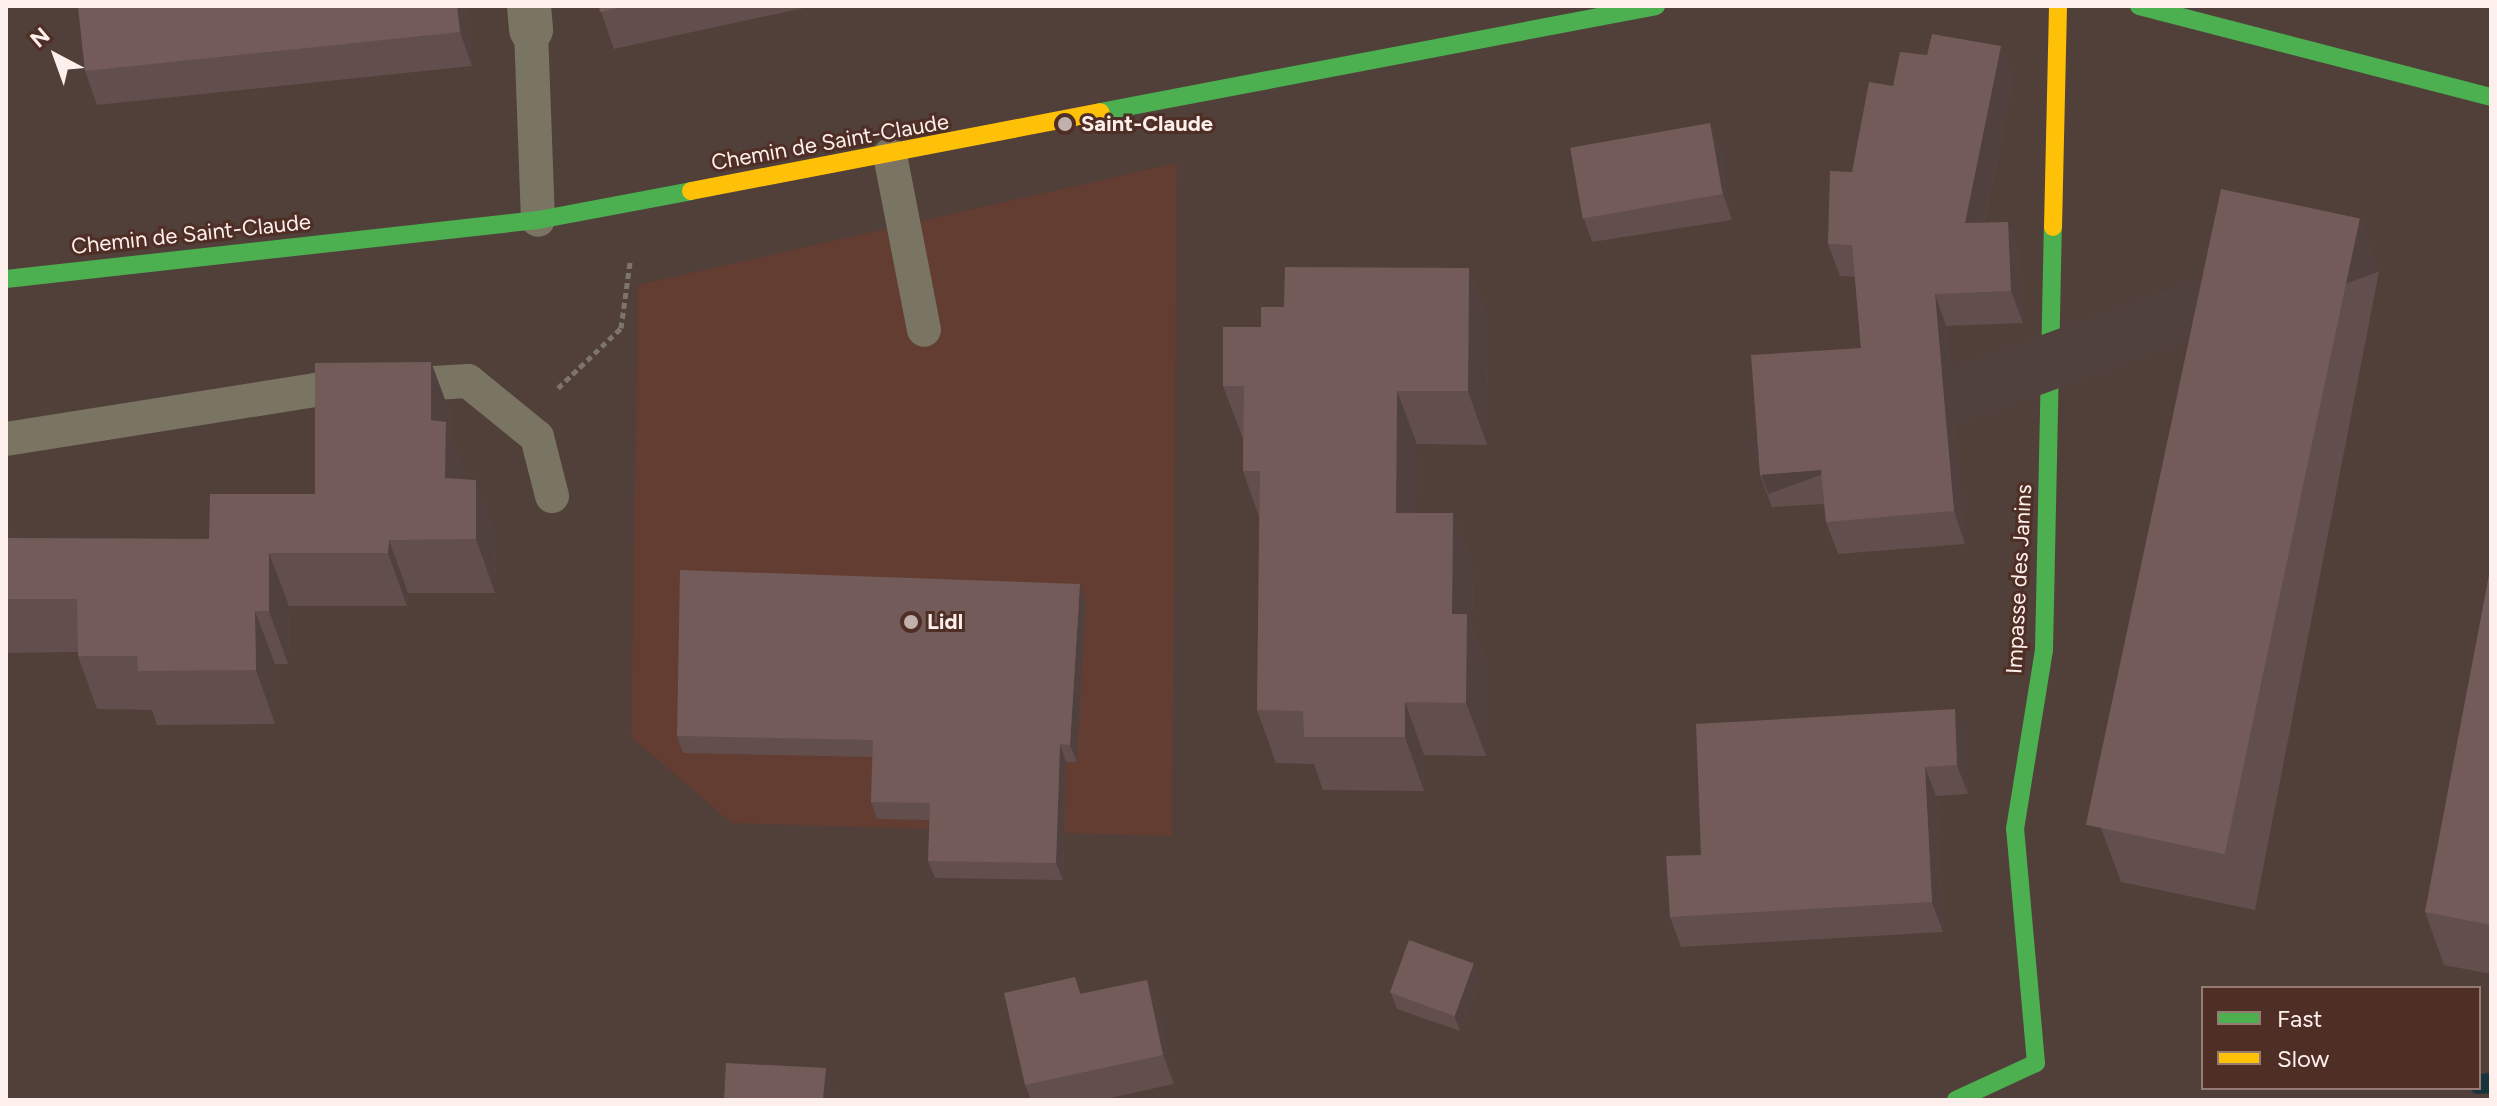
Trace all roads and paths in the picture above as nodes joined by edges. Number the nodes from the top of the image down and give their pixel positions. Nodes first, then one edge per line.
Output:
1 (1656, 6) edge
2 (2058, 6) edge
3 (2139, 6) edge
4 (2208, 15) edge
5 (530, 18) edge
6 (2491, 97) edge
7 (890, 155) junction
8 (623, 204) junction
9 (538, 220) junction
10 (6, 279) edge
11 (924, 330) dead end
12 (518, 422) junction
13 (6, 439) edge
14 (552, 496) dead end
15 (1956, 1100) edge

1 - 7 street, Chemin de Saint-Claude
2 - 15 street, Impasse des Janins
3 - 4 street
4 - 6 street
5 - 9 lane
7 - 8 street, Chemin de Saint-Claude
7 - 11 lane
8 - 9 street, Chemin de Saint-Claude
8 - 12 path
9 - 10 street, Chemin de Saint-Claude
12 - 13 lane
12 - 14 lane

